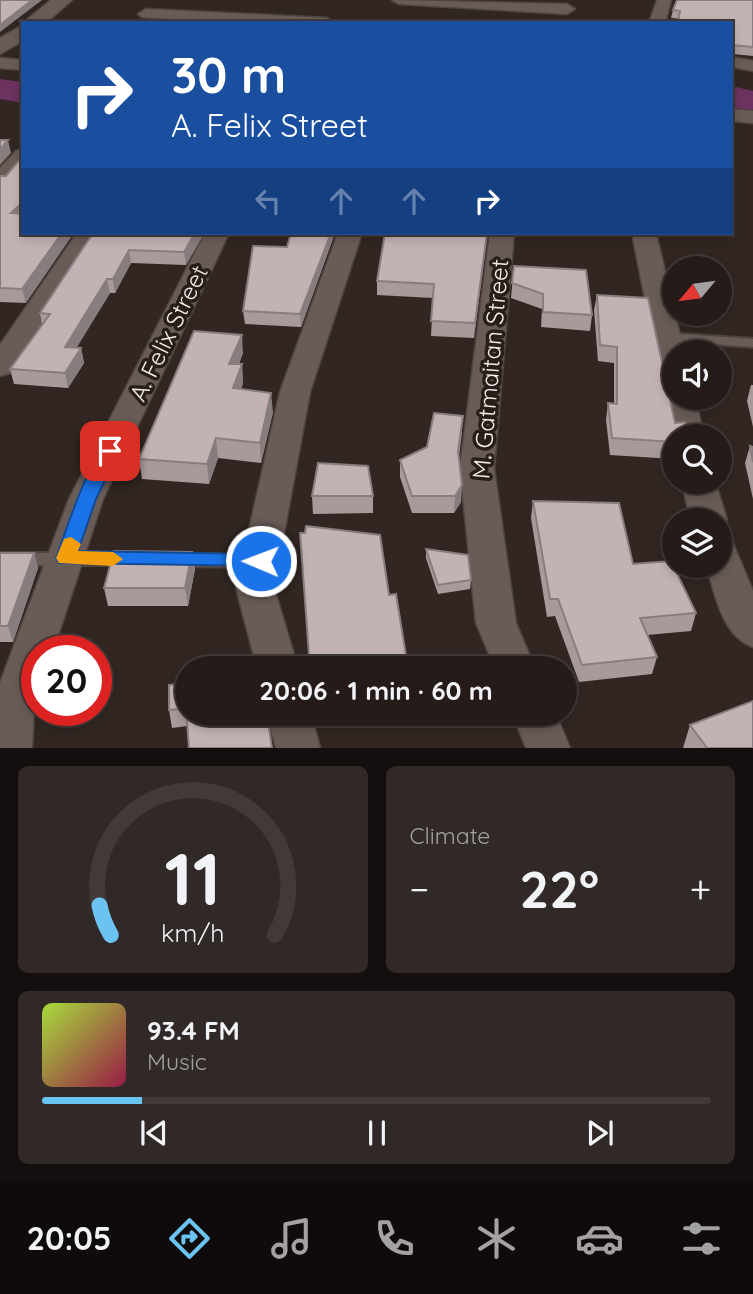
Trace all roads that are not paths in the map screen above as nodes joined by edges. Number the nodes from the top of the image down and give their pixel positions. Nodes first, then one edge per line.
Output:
1 (63, 0) edge
2 (159, 0) edge
3 (399, 0) edge
4 (663, 0) edge
5 (565, 11) edge
6 (141, 18) edge
7 (36, 21) edge
8 (253, 21) edge
9 (658, 21) edge
10 (21, 32) edge
11 (0, 48) edge
12 (733, 62) edge
13 (0, 63) edge
14 (21, 65) edge
15 (753, 65) edge
16 (733, 114) edge
17 (753, 117) edge
18 (0, 146) edge
19 (21, 146) edge
20 (21, 157) edge
21 (0, 181) edge
22 (88, 235) edge
23 (216, 235) edge
24 (349, 235) edge
25 (502, 235) edge
26 (644, 235) edge
27 (667, 337) junction
28 (668, 340) edge
29 (753, 343) edge
30 (0, 367) edge
31 (66, 558) junction
32 (0, 559) edge
33 (261, 561) junction
34 (729, 578) edge
35 (753, 631) edge
36 (274, 656) edge
37 (510, 656) edge
38 (293, 726) edge
39 (539, 726) edge
40 (10, 748) edge
41 (299, 748) edge
42 (548, 748) edge

1 - 7 street
2 - 6 street
3 - 5 street
4 - 9 street
6 - 8 street
10 - 11 street
12 - 15 street
13 - 14 street
16 - 17 street
18 - 19 street
20 - 21 street
22 - 30 street
23 - 31 street, A. Felix Street
24 - 33 street
25 - 37 street, M. Gatmaitan Street
26 - 27 street
27 - 28 street
27 - 29 lane
31 - 32 lane
31 - 33 lane
31 - 40 street, A. Felix Street
33 - 36 street
34 - 35 street
38 - 41 street
39 - 42 street

